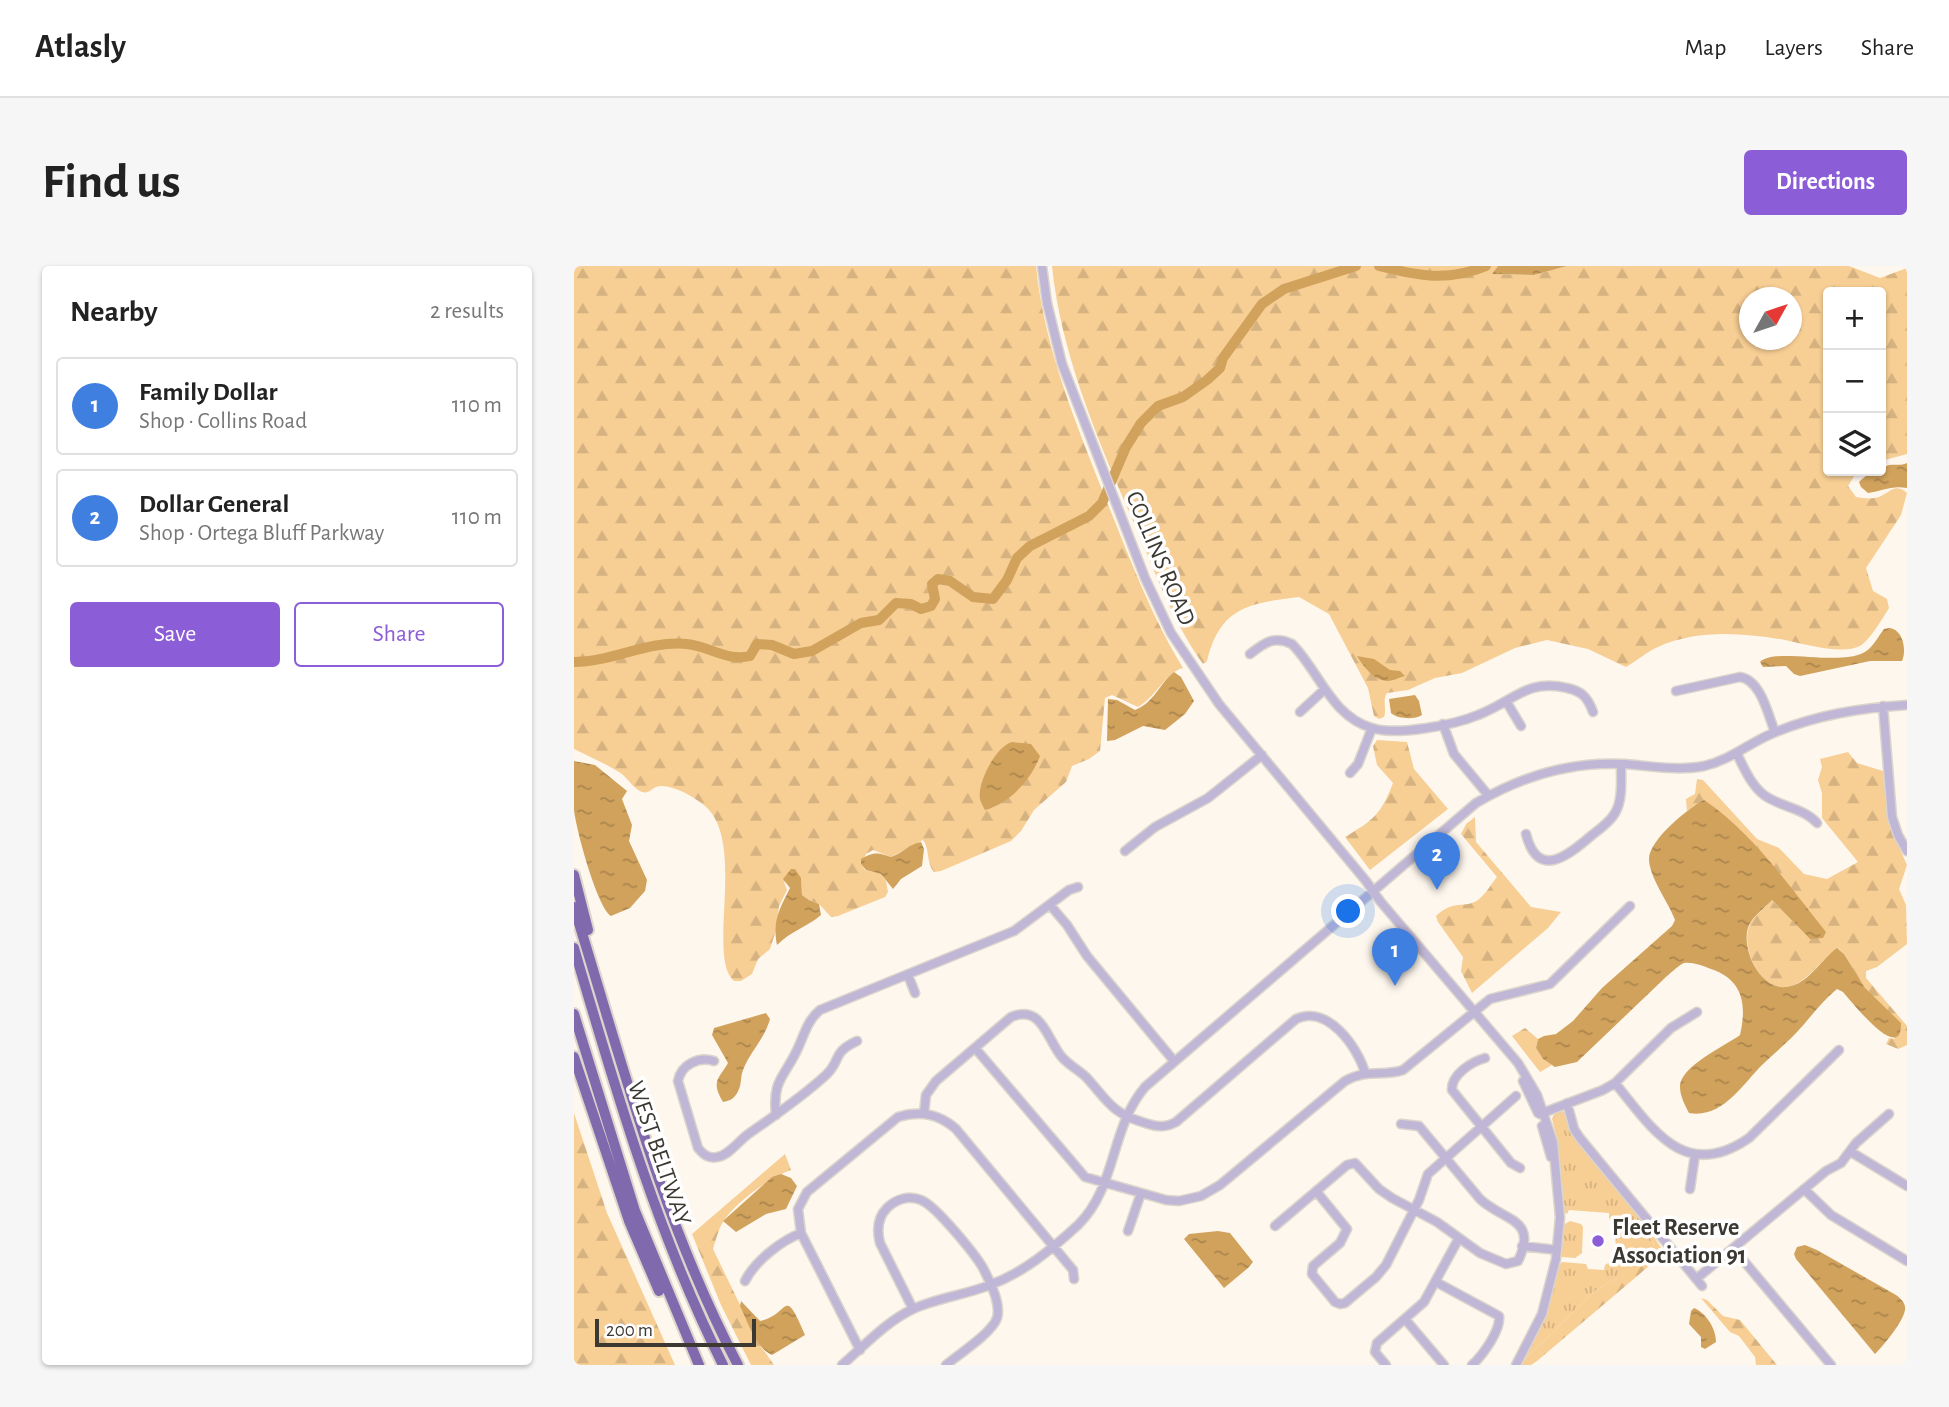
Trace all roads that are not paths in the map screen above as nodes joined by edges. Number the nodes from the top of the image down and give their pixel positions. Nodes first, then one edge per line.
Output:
1 (1042, 266) edge
2 (1250, 654) dead end
3 (1325, 689) junction
4 (1676, 691) dead end
5 (1506, 701) junction
6 (1907, 705) edge
7 (1883, 706) junction
8 (1300, 712) dead end
9 (1593, 712) dead end
10 (1443, 724) junction
11 (1521, 726) dead end
12 (1372, 728) junction
13 (1776, 732) junction
14 (1737, 754) junction
15 (1262, 755) junction
16 (1622, 764) junction
17 (1350, 773) dead end
18 (1489, 795) junction
19 (1817, 823) dead end
20 (1526, 834) dead end
21 (1125, 851) dead end
22 (1907, 851) edge
23 (574, 875) edge
24 (1078, 887) dead end
25 (1374, 890) junction
26 (1050, 905) junction
27 (1630, 906) dead end
28 (574, 907) edge
29 (574, 948) edge
30 (908, 975) junction
31 (915, 993) dead end
32 (1472, 1009) junction
33 (1697, 1012) dead end
34 (574, 1014) edge
35 (609, 1018) junction
36 (858, 1041) dead end
37 (975, 1048) junction
38 (1839, 1050) dead end
39 (574, 1057) edge
40 (1485, 1058) dead end
41 (714, 1061) dead end
42 (1174, 1061) junction
43 (1365, 1073) junction
44 (1615, 1083) junction
45 (1516, 1096) dead end
46 (1567, 1104) junction
47 (924, 1113) junction
48 (1541, 1114) junction
49 (1889, 1114) dead end
50 (776, 1115) junction
51 (1125, 1117) junction
52 (1401, 1124) dead end
53 (1481, 1127) junction
54 (1851, 1152) junction
55 (1695, 1155) junction
56 (1446, 1158) junction
57 (1520, 1168) dead end
58 (1105, 1184) junction
59 (1907, 1186) edge
60 (1690, 1189) dead end
61 (1804, 1189) junction
62 (1316, 1191) junction
63 (1141, 1193) junction
64 (1414, 1209) junction
65 (1275, 1226) dead end
66 (1128, 1231) dead end
67 (801, 1233) junction
68 (1460, 1238) junction
69 (1522, 1245) junction
70 (1053, 1246) junction
71 (1733, 1248) junction
72 (1557, 1250) junction
73 (1907, 1261) edge
74 (1074, 1279) dead end
75 (746, 1281) dead end
76 (1436, 1282) junction
77 (990, 1285) junction
78 (913, 1309) junction
79 (1405, 1320) junction
80 (860, 1350) junction
81 (692, 1352) junction
82 (699, 1365) edge
83 (723, 1365) edge
84 (738, 1365) edge
85 (842, 1365) edge
86 (946, 1365) edge
87 (1386, 1365) edge
88 (1444, 1365) edge
89 (1472, 1365) edge
90 (1516, 1365) edge
91 (1831, 1365) edge

1 - 15 street, COLLINS ROAD
2 - 3 street
3 - 8 street
3 - 12 street
4 - 13 street
5 - 9 street
5 - 10 street
5 - 11 street
6 - 7 street
7 - 13 street
7 - 22 street
10 - 12 street
10 - 18 street
12 - 17 street
13 - 14 street
14 - 16 street
14 - 19 street
15 - 21 street
15 - 25 street, COLLINS ROAD
16 - 18 street
16 - 20 street
18 - 25 street
23 - 35 highway
24 - 26 street
25 - 32 street, COLLINS ROAD
25 - 42 street
26 - 30 street
26 - 42 street
27 - 32 street
28 - 35 highway
29 - 83 highway, WEST BELTWAY
30 - 31 street
30 - 50 street
32 - 43 street
32 - 48 street, COLLINS ROAD
33 - 44 street
34 - 81 highway, WEST BELTWAY
35 - 84 highway
36 - 50 street
37 - 47 street
37 - 51 street
37 - 58 street
38 - 55 street
39 - 81 highway
40 - 53 street
41 - 50 street
42 - 51 street
43 - 51 street
43 - 63 street
44 - 46 street
44 - 55 street
45 - 53 street
46 - 48 street
46 - 71 street
47 - 67 street
47 - 70 street
48 - 72 street, COLLINS ROAD
49 - 54 street
51 - 58 street
52 - 56 street
53 - 56 street
53 - 57 street
54 - 59 street
54 - 61 street
55 - 60 street
56 - 64 street
56 - 69 street
58 - 63 street
58 - 70 street
61 - 71 street
61 - 73 street
62 - 64 street
62 - 64 street
62 - 65 street
63 - 66 street
64 - 68 street
67 - 75 street
67 - 80 street
68 - 69 street
68 - 76 street
69 - 72 street
70 - 74 street
70 - 77 street
71 - 91 street
72 - 90 street, COLLINS ROAD
76 - 79 street
76 - 89 street
77 - 78 street
77 - 78 street
77 - 86 street
78 - 80 street
79 - 87 street
79 - 88 street
80 - 85 street
81 - 82 highway, WEST BELTWAY

